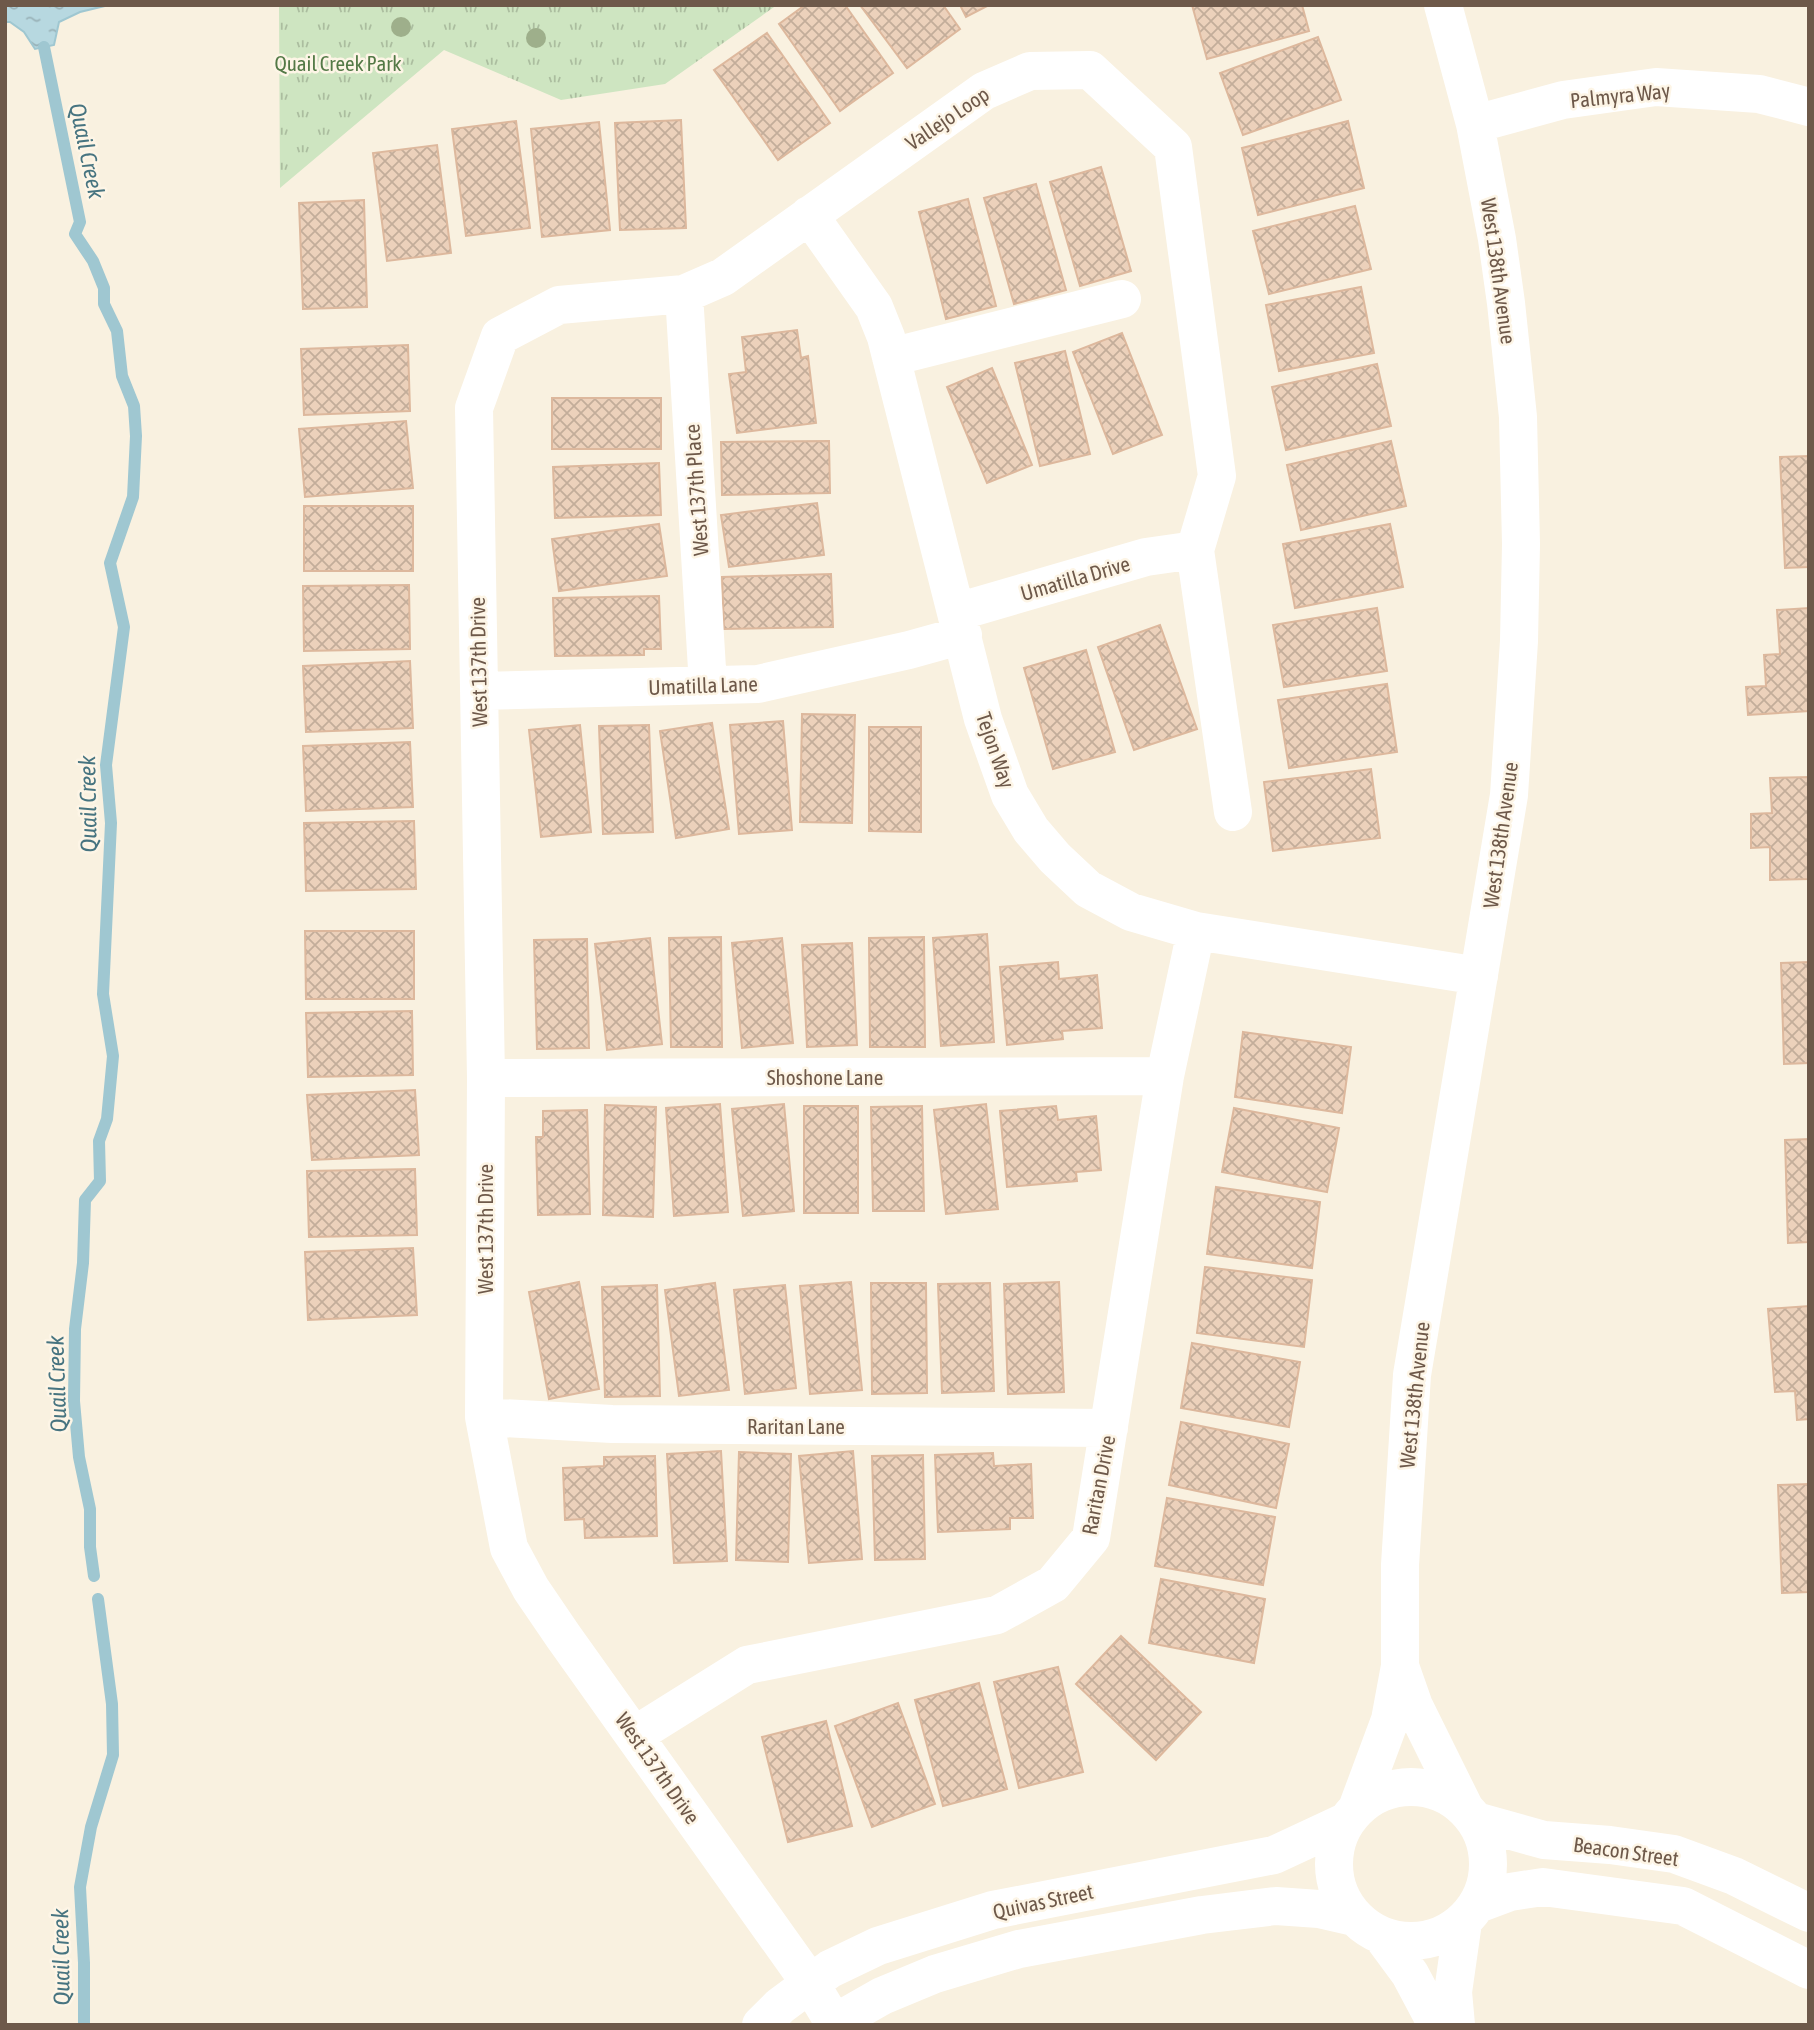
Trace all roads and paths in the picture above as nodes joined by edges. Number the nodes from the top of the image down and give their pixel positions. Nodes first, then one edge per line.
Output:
1 (1443, 5) edge
2 (1809, 107) edge
3 (1475, 124) junction
4 (810, 215) junction
5 (684, 294) junction
6 (1122, 299) dead end
7 (500, 336) joint
8 (891, 357) junction
9 (1195, 550) junction
10 (960, 624) junction
11 (708, 685) junction
12 (479, 691) junction
13 (1233, 812) dead end
14 (1196, 931) junction
15 (1479, 976) junction
16 (1165, 1076) junction
17 (486, 1078) junction
18 (484, 1417) junction
19 (1109, 1428) junction
20 (1400, 1666) junction
21 (635, 1735) junction
22 (1352, 1814) junction
23 (1470, 1814) junction
24 (1471, 1913) junction
25 (1809, 1913) edge
26 (1368, 1927) junction
27 (1809, 1970) edge
28 (810, 1983) junction
29 (832, 2024) edge
30 (761, 2025) edge
31 (1437, 2025) edge
32 (1456, 2025) edge

1 - 3 street, West 138th Avenue
2 - 3 street, Palmyra Way
3 - 15 street, West 138th Avenue
4 - 5 street, Vallejo Loop
4 - 8 street, Tejon Way
4 - 9 street, Vallejo Loop
5 - 7 street, Vallejo Loop
5 - 11 street, West 137th Place
6 - 8 street
7 - 12 street, West 137th Drive
8 - 10 street, Tejon Way
9 - 10 street, Umatilla Drive
9 - 13 street
10 - 11 street, Umatilla Lane
10 - 14 street, Tejon Way
11 - 12 street, Umatilla Lane
12 - 17 street, West 137th Drive
14 - 15 street, Tejon Way
14 - 16 street, Raritan Drive
15 - 20 street, West 138th Avenue
16 - 17 street, Shoshone Lane
16 - 19 street, Raritan Drive
17 - 18 street, West 137th Drive
18 - 19 street, Raritan Lane
18 - 21 street, West 137th Drive
19 - 21 street, Raritan Drive
20 - 22 street, West 138th Avenue
20 - 23 street, West 138th Avenue
21 - 28 street, West 137th Drive
22 - 23 street
22 - 26 street
22 - 28 street, Quivas Street
23 - 24 street
23 - 25 street, Beacon Street
24 - 26 street
24 - 27 street
24 - 32 street
26 - 29 street, Quivas Street
26 - 31 street
28 - 29 street, West 137th Drive
28 - 30 street, Quivas Street

